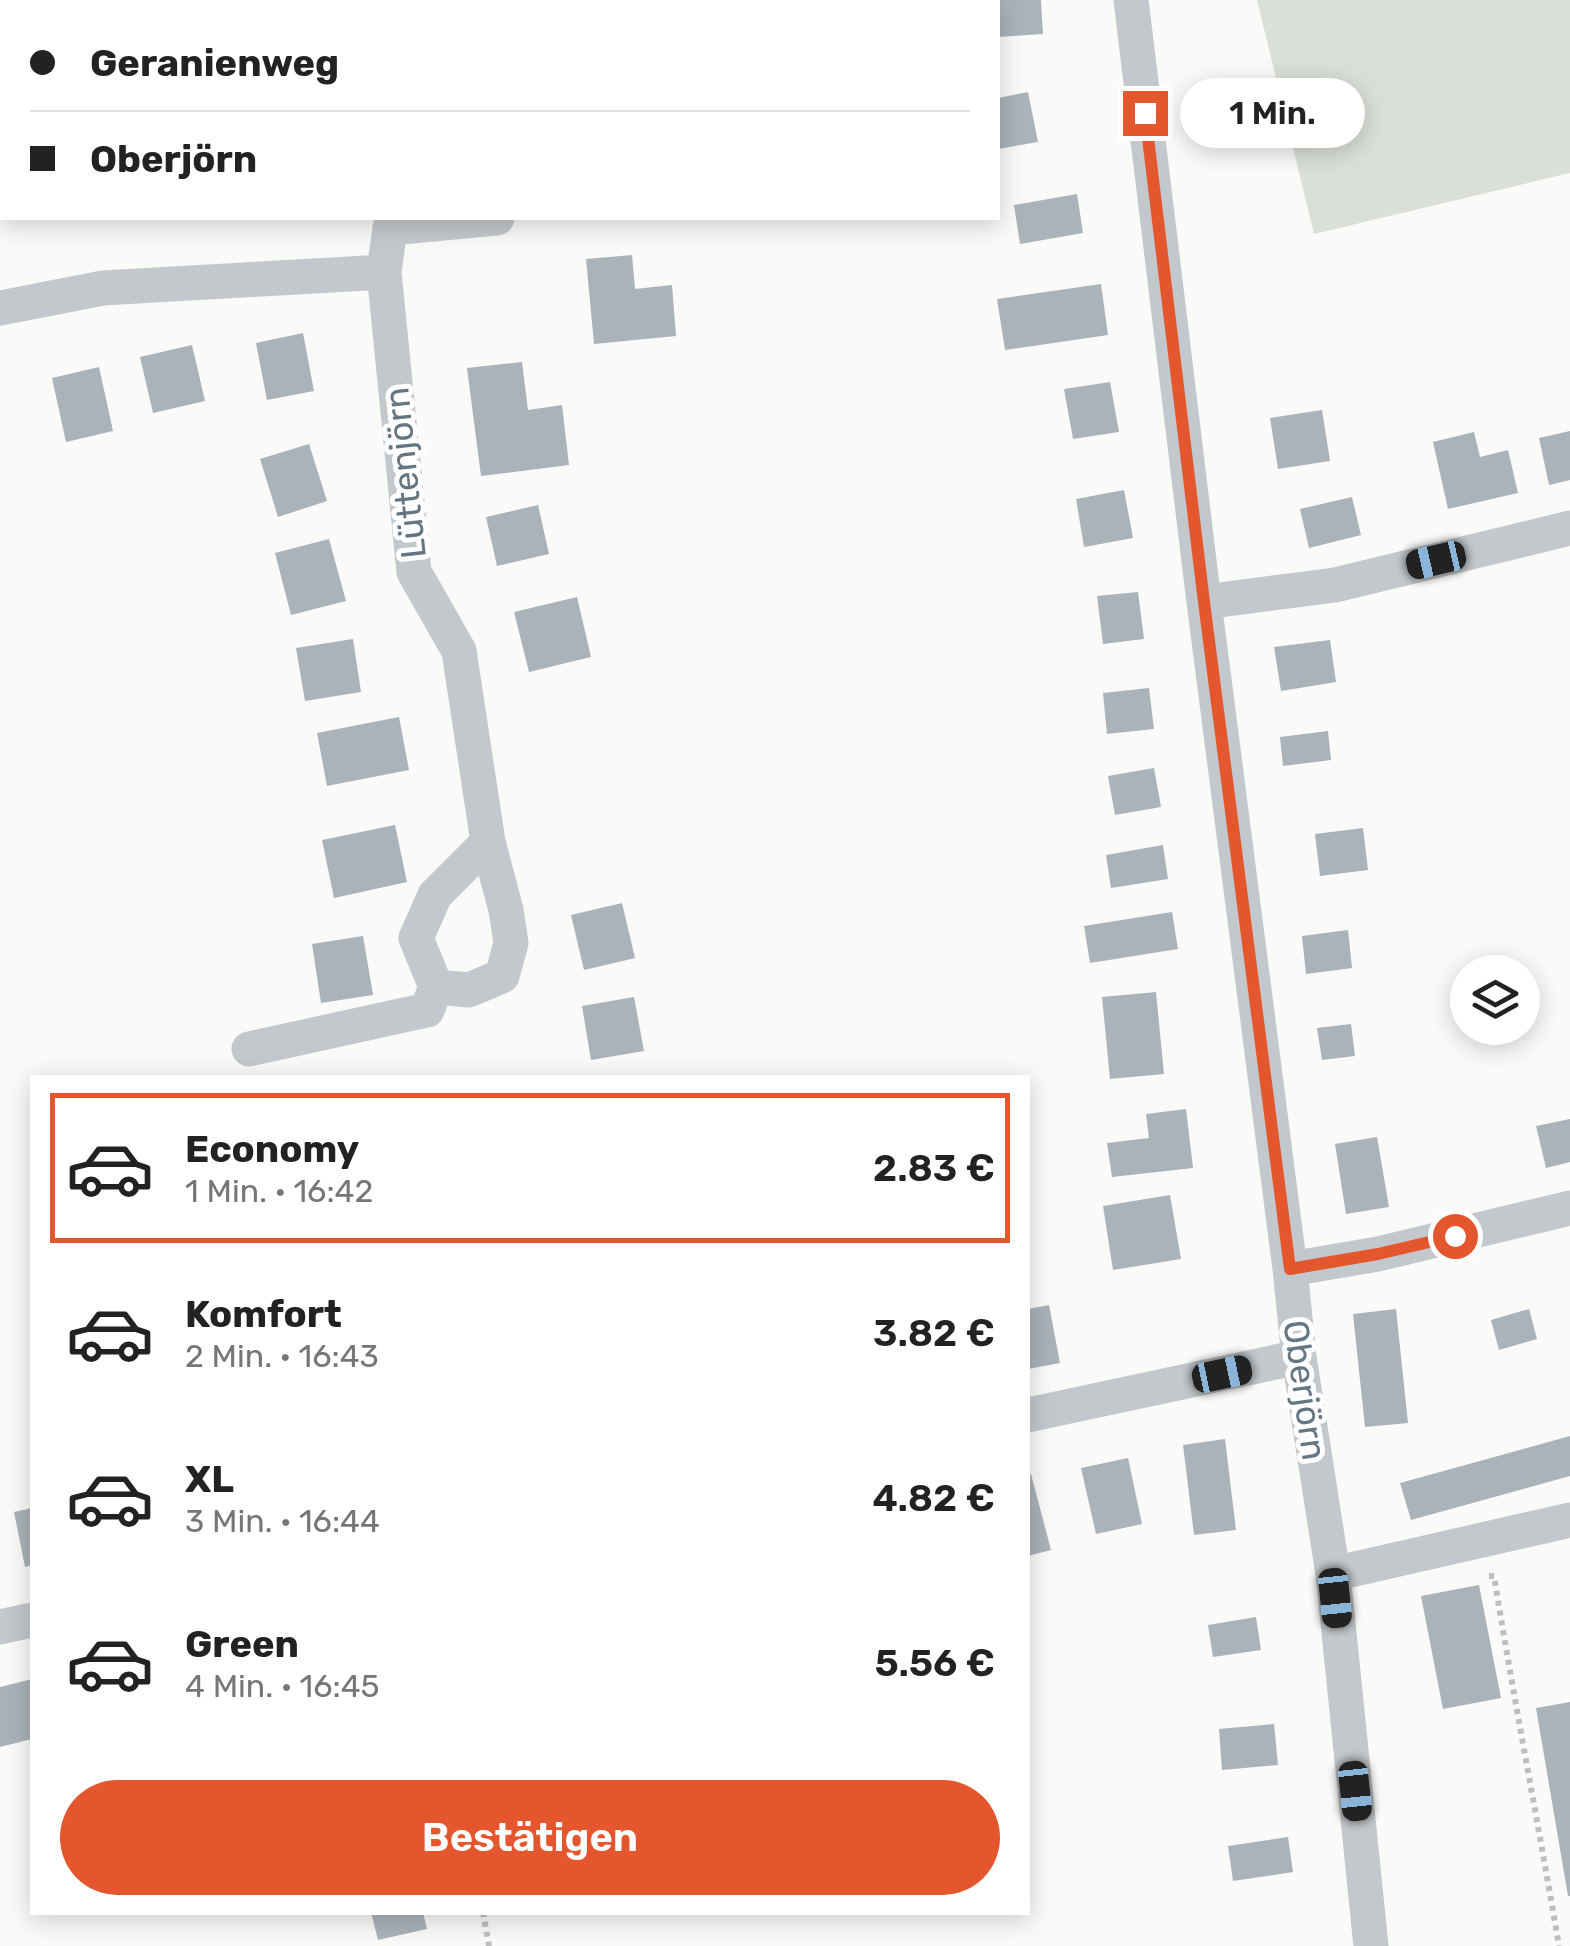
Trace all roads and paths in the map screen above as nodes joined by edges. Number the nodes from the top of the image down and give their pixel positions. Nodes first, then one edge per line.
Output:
1 (1131, 0) edge
2 (475, 220) edge
3 (384, 272) junction
4 (0, 308) edge
5 (1570, 528) edge
6 (1204, 602) junction
7 (488, 842) junction
8 (436, 987) junction
9 (249, 1049) dead end
10 (1570, 1208) edge
11 (1290, 1269) junction
12 (1299, 1358) junction
13 (1030, 1415) edge
14 (1570, 1520) edge
15 (1332, 1574) junction
16 (1482, 1576) dead end
17 (30, 1620) edge
18 (0, 1626) edge
19 (483, 1915) edge
20 (488, 1946) edge
21 (1371, 1946) edge
22 (1560, 1946) edge

1 - 6 street, Oberjörn
2 - 3 street, Lüttenjörn
3 - 4 street
3 - 7 street, Lüttenjörn
5 - 6 street
6 - 11 street, Oberjörn
7 - 8 street
7 - 8 street, Lüttenjörn
8 - 9 street
10 - 11 street
11 - 12 street, Oberjörn
12 - 13 street
12 - 15 street, Oberjörn
14 - 15 street
15 - 21 street, Oberjörn
16 - 22 path
17 - 18 street
19 - 20 path

